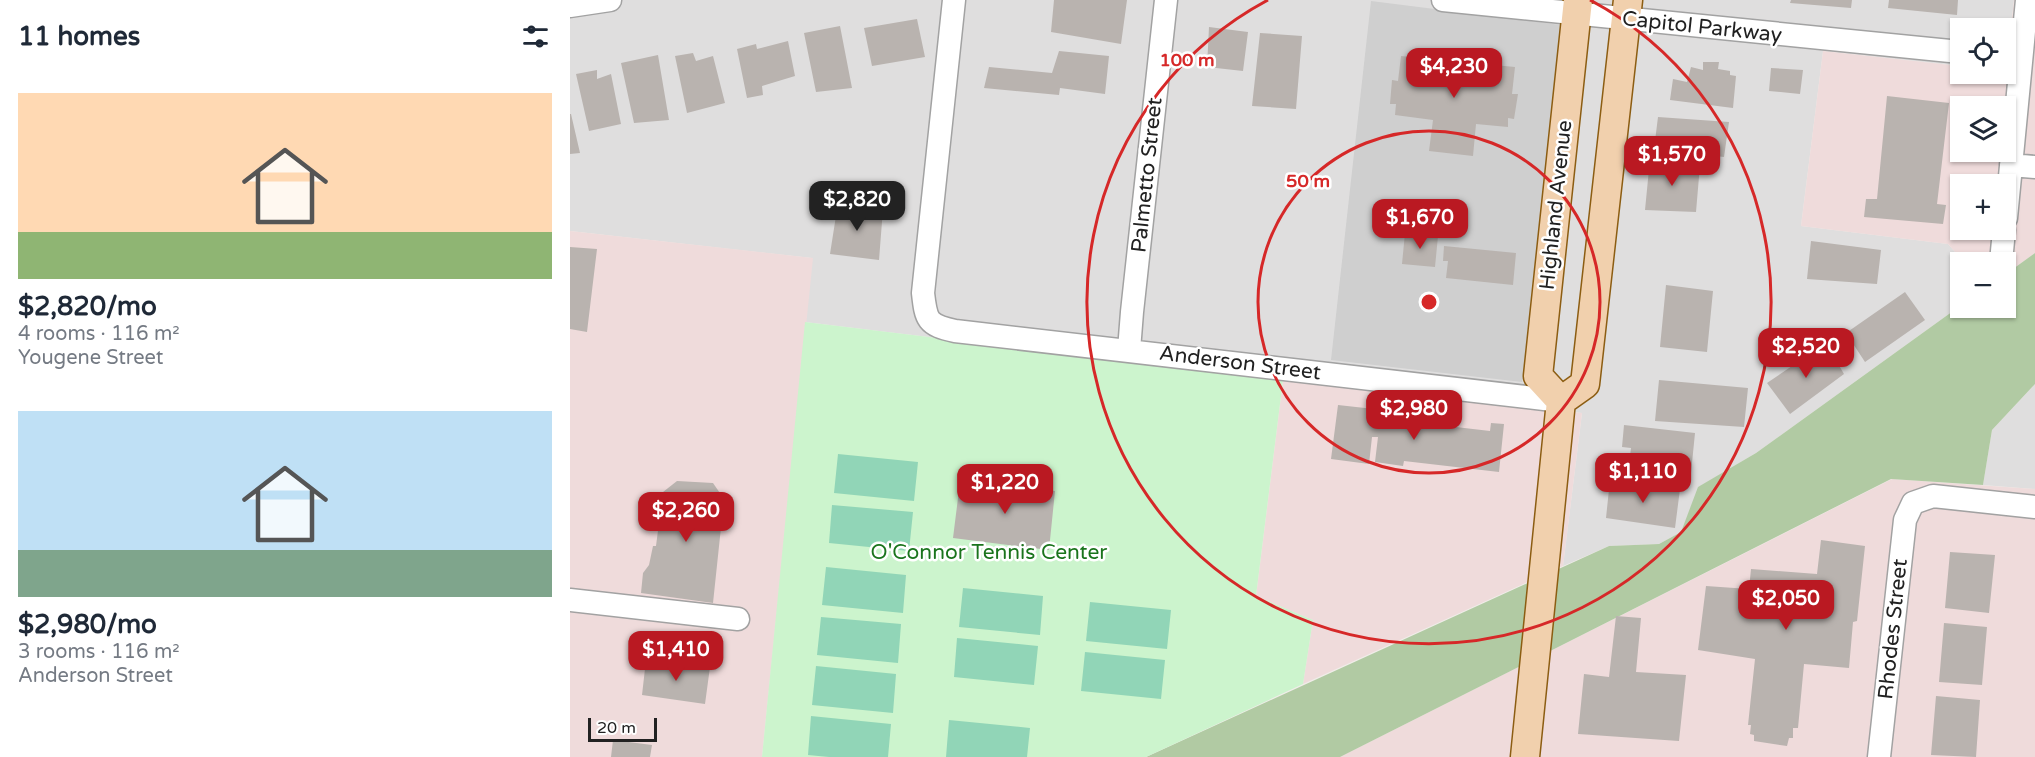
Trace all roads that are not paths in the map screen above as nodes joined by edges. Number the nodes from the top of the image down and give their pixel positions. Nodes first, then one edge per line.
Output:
1 (610, 0) edge
2 (954, 0) edge
3 (1166, 0) edge
4 (1443, 0) edge
5 (2027, 0) edge
6 (570, 6) edge
7 (1577, 7) edge
8 (1627, 10) edge
9 (2016, 45) edge
10 (1950, 51) edge
11 (2012, 84) edge
12 (2011, 165) junction
13 (2035, 167) edge
14 (2010, 174) edge
15 (1129, 350) junction
16 (1561, 401) junction
17 (2035, 507) edge
18 (570, 600) edge
19 (738, 619) dead end
20 (1525, 757) edge
21 (1879, 757) edge

1 - 6 street
2 - 15 street, Anderson Street
3 - 15 street, Palmetto Street
4 - 7 street, Capitol Parkway
5 - 9 street
7 - 8 street, Capitol Parkway
7 - 16 main road, Highland Avenue
8 - 10 street, Capitol Parkway
8 - 16 main road
11 - 12 street
12 - 13 street
12 - 14 street
15 - 16 street, Anderson Street
16 - 20 main road
17 - 21 street, Rhodes Street
18 - 19 street

